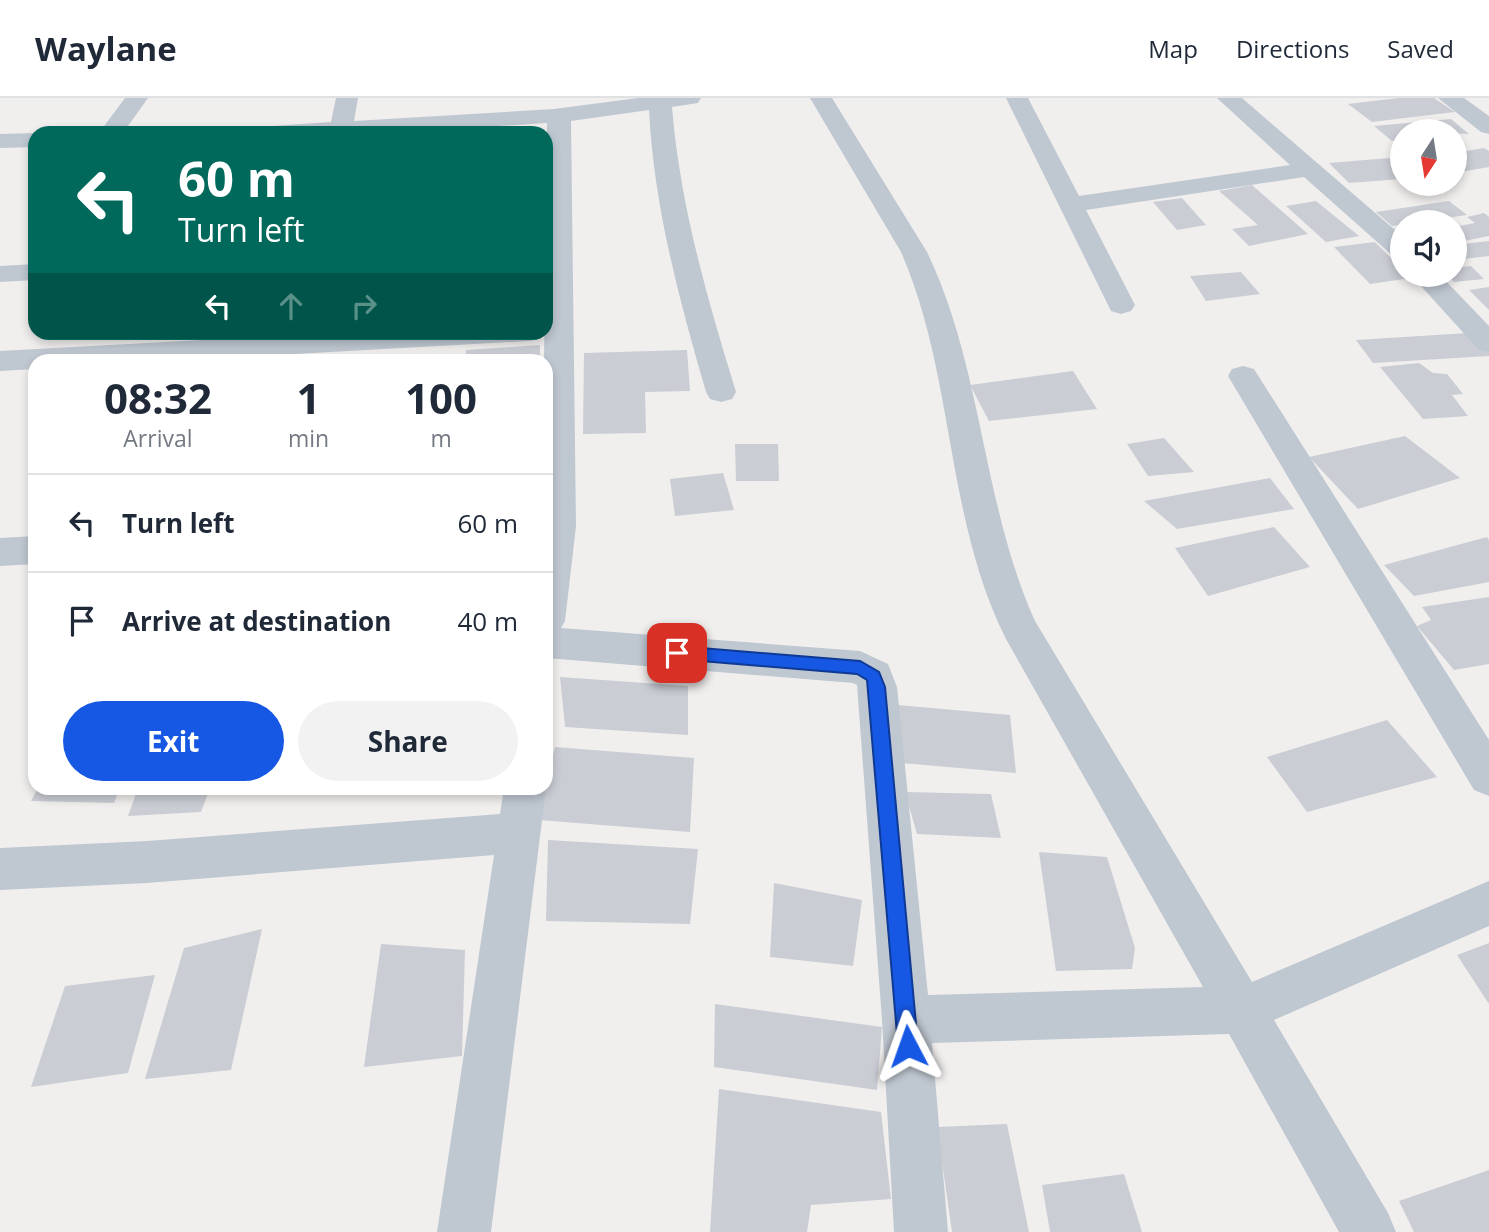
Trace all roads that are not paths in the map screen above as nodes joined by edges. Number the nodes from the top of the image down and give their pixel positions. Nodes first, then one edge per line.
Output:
1 (136, 98) edge
2 (347, 98) edge
3 (691, 98) edge
4 (821, 98) edge
5 (1017, 98) edge
6 (1228, 98) edge
7 (1448, 98) edge
8 (660, 102) junction
9 (554, 109) edge
10 (116, 126) edge
11 (342, 126) edge
12 (382, 126) edge
13 (1489, 127) edge
14 (28, 140) edge
15 (0, 141) edge
16 (1309, 169) junction
17 (1071, 205) junction
18 (553, 215) edge
19 (1390, 240) edge
20 (28, 272) edge
21 (0, 274) edge
22 (1436, 287) edge
23 (1121, 305) dead end
24 (553, 331) edge
25 (383, 340) edge
26 (1489, 343) edge
27 (128, 354) edge
28 (28, 359) edge
29 (0, 361) edge
30 (1243, 376) dead end
31 (721, 392) dead end
32 (553, 527) edge
33 (28, 550) edge
34 (0, 552) edge
35 (553, 643) edge
36 (1489, 777) edge
37 (522, 810) edge
38 (0, 869) edge
39 (1489, 903) edge
40 (1242, 1010) junction
41 (906, 1020) junction
42 (464, 1232) edge
43 (921, 1232) edge
44 (1369, 1232) edge

1 - 10 street
2 - 11 street
3 - 8 street
4 - 40 street
5 - 17 street
6 - 16 street
7 - 13 street
8 - 9 street
8 - 31 street
9 - 12 street
9 - 18 street
14 - 15 street
16 - 17 street
16 - 19 street
17 - 23 street
18 - 24 street
20 - 21 street
22 - 26 street
24 - 32 street
25 - 27 street
28 - 29 street
30 - 36 street
33 - 34 street
35 - 41 street
37 - 38 street
37 - 42 street
39 - 40 street
40 - 41 street
40 - 44 street
41 - 43 street

